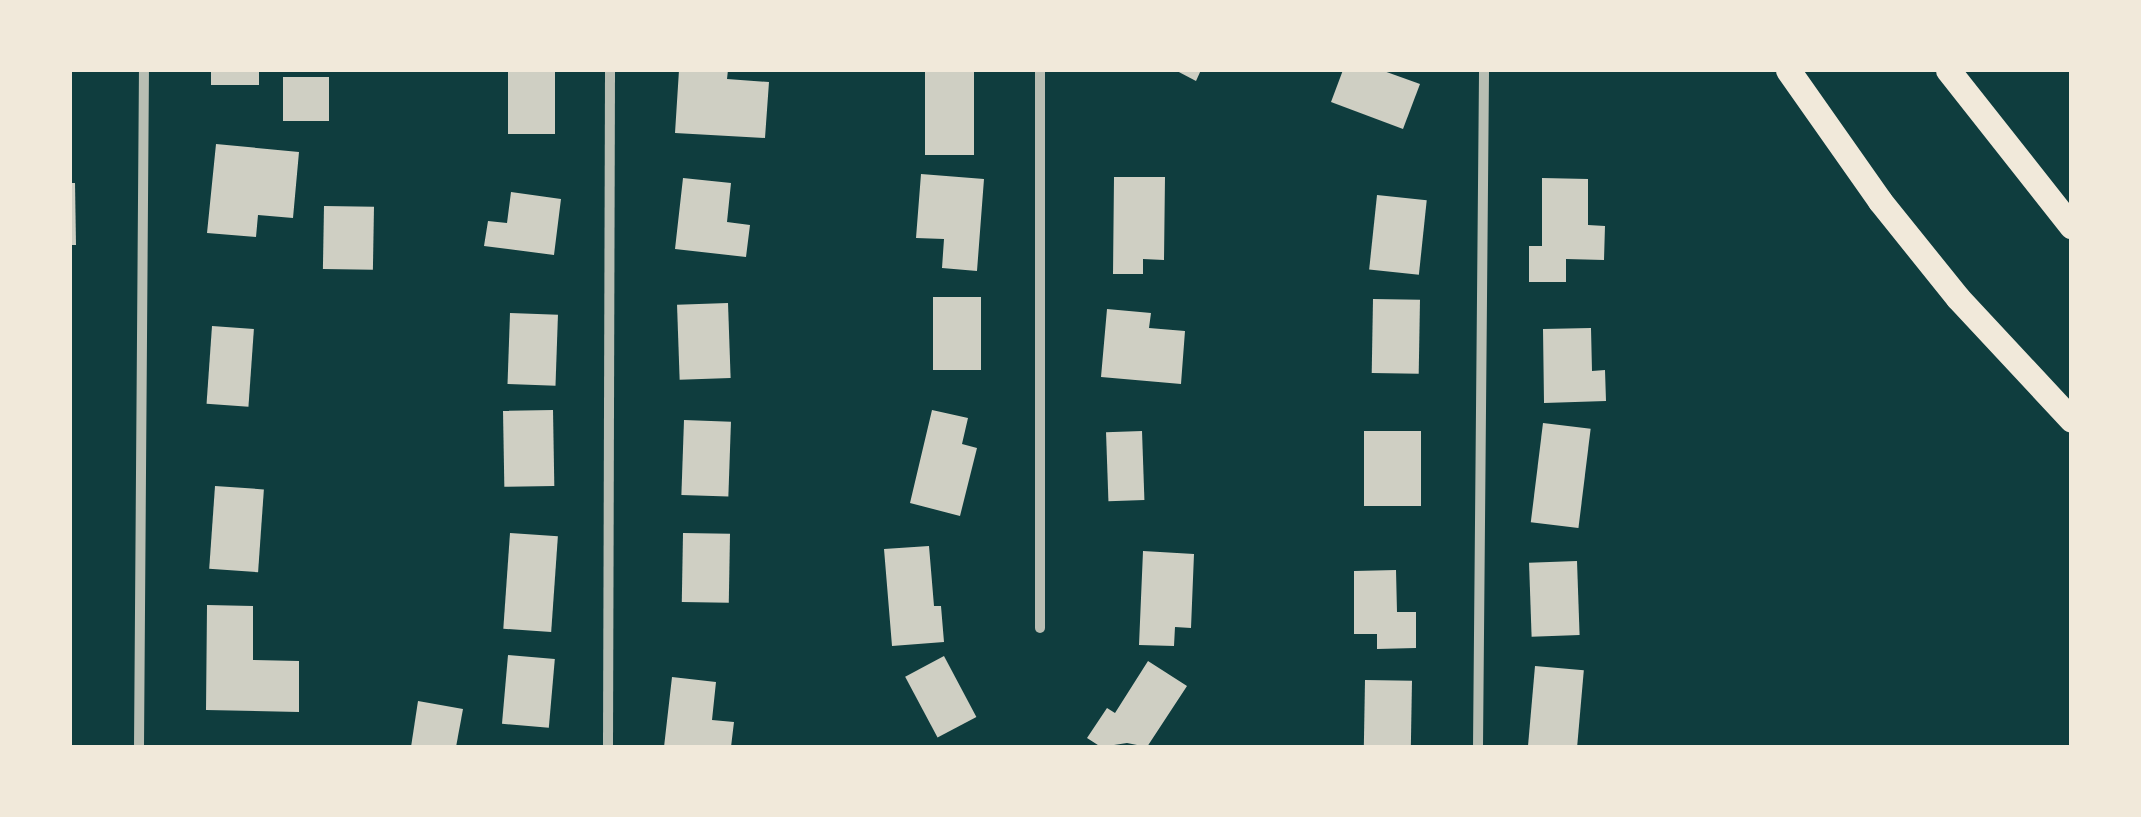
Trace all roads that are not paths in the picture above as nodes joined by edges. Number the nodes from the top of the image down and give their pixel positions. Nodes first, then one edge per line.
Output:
1 (144, 70) edge
2 (610, 70) edge
3 (1040, 70) edge
4 (1484, 70) edge
5 (1788, 70) edge
6 (1948, 70) edge
7 (2071, 226) edge
8 (2071, 419) edge
9 (1040, 628) dead end
10 (139, 747) edge
11 (608, 747) edge
12 (1478, 747) edge

1 - 10 street
2 - 11 street
3 - 9 street
4 - 12 street
5 - 8 highway
6 - 7 highway

